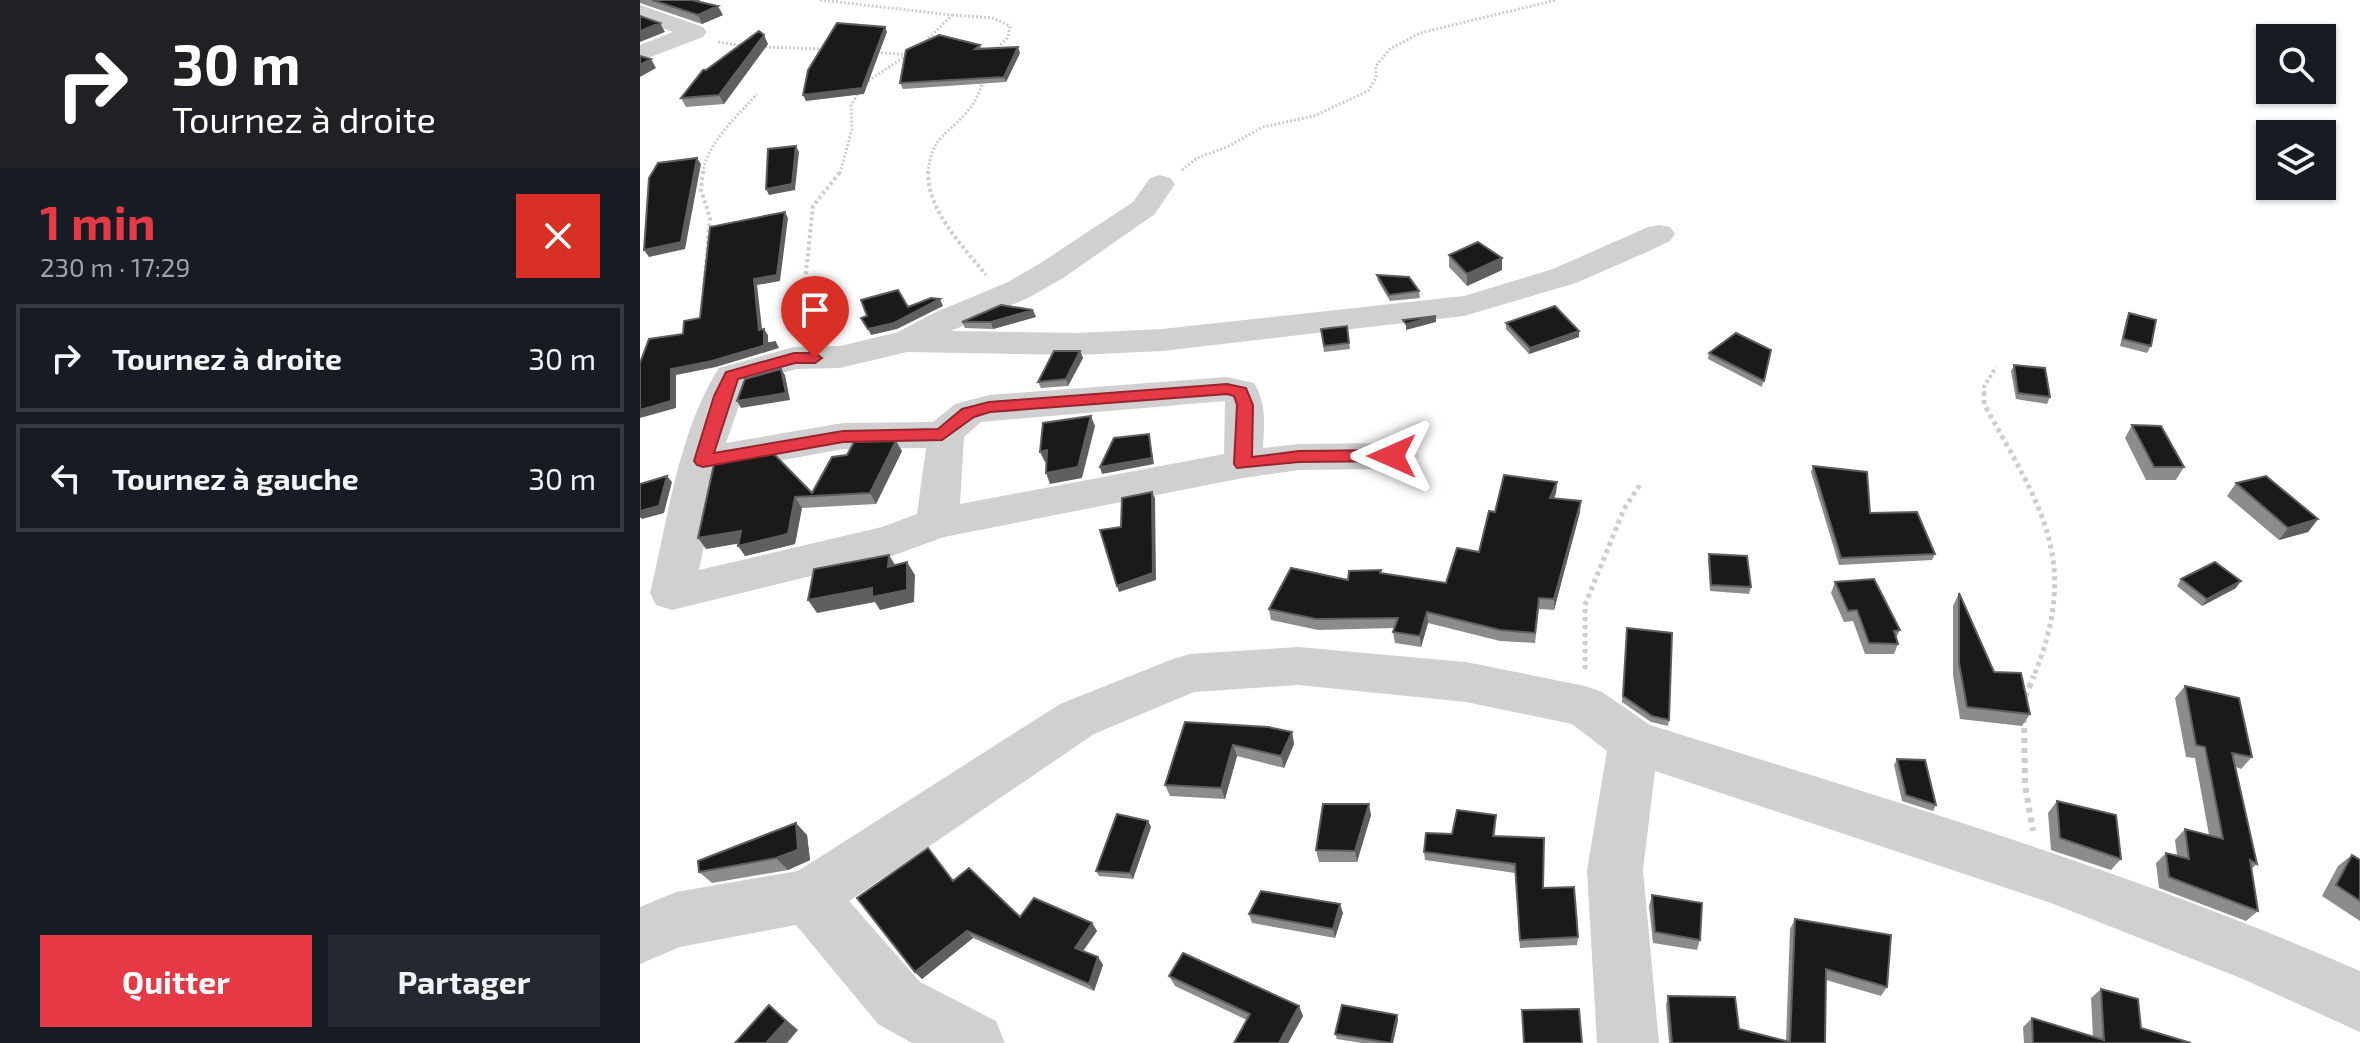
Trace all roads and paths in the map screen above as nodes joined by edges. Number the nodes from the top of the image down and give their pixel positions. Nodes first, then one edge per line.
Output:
1 (820, 0) edge
2 (1556, 0) edge
3 (640, 12) edge
4 (952, 15) junction
5 (695, 32) junction
6 (744, 46) edge
7 (759, 47) edge
8 (836, 49) edge
9 (864, 51) edge
10 (640, 54) edge
11 (907, 55) junction
12 (991, 59) edge
13 (987, 70) edge
14 (757, 94) dead end
15 (1160, 184) joint
16 (1659, 234) dead end
17 (704, 290) edge
18 (1006, 295) junction
19 (907, 341) junction
20 (815, 358) junction
21 (1996, 367) dead end
22 (942, 435) junction
23 (1392, 456) dead end
24 (703, 461) junction
25 (1243, 464) junction
26 (1641, 483) dead end
27 (937, 523) junction
28 (1585, 706) junction
29 (1634, 742) junction
30 (2052, 877) junction
31 (808, 896) junction
32 (640, 936) edge
33 (2360, 1002) edge
34 (974, 1043) edge
35 (1628, 1043) edge

1 - 4 path
2 - 15 path
3 - 5 street
4 - 11 path
4 - 12 path
5 - 6 path
5 - 10 street
7 - 8 path
9 - 11 path
11 - 20 path
13 - 18 path
14 - 17 path
15 - 18 street
16 - 19 street
18 - 19 street
19 - 20 street
20 - 24 street
21 - 30 path
22 - 24 street
22 - 25 street
22 - 27 street
23 - 25 street
24 - 27 street
25 - 27 street
26 - 28 path
28 - 29 street
28 - 31 street
29 - 30 street
29 - 35 street
30 - 33 street
31 - 32 street
31 - 34 street

